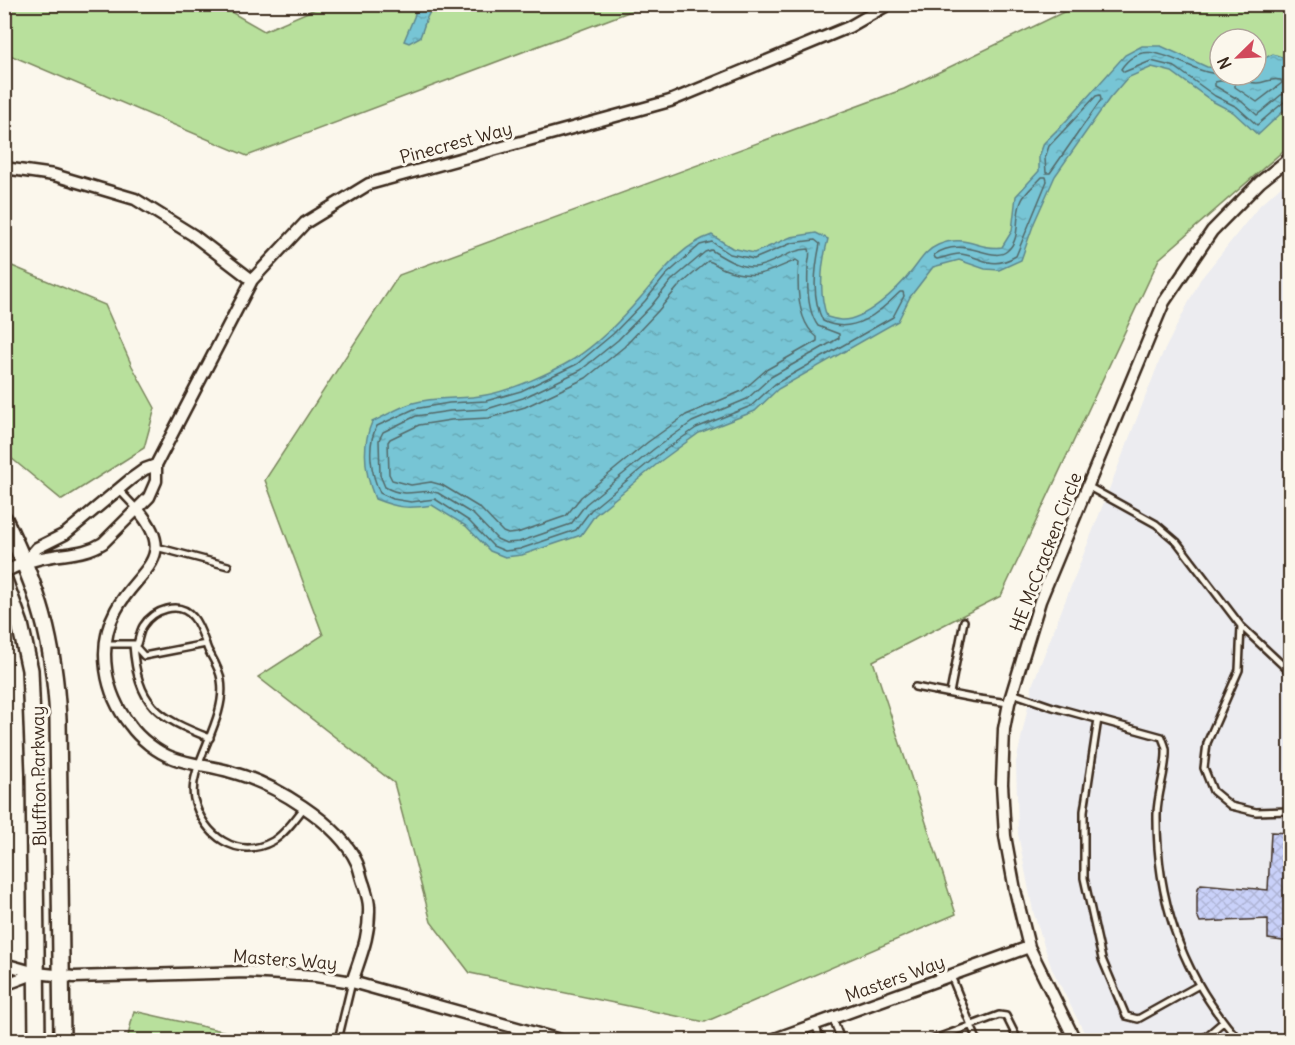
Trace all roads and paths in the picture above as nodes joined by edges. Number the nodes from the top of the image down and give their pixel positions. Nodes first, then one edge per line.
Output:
1 (889, 4) edge
2 (1290, 158) edge
3 (4, 168) edge
4 (252, 280) junction
5 (156, 465) junction
6 (1089, 487) junction
7 (118, 489) junction
8 (138, 510) junction
9 (4, 519) edge
10 (156, 547) junction
11 (25, 562) junction
12 (228, 566) dead end
13 (4, 572) edge
14 (4, 580) edge
15 (964, 621) dead end
16 (1241, 626) junction
17 (105, 644) junction
18 (206, 644) junction
19 (134, 645) junction
20 (1290, 672) edge
21 (915, 687) dead end
22 (950, 693) junction
23 (1011, 698) junction
24 (1098, 719) junction
25 (210, 738) junction
26 (200, 765) junction
27 (304, 808) junction
28 (1290, 811) edge
29 (1029, 947) junction
30 (4, 964) edge
31 (36, 973) junction
32 (62, 976) junction
33 (951, 976) junction
34 (352, 982) junction
35 (4, 985) edge
36 (1198, 985) junction
37 (833, 1019) junction
38 (1223, 1022) junction
39 (815, 1025) junction
40 (971, 1026) junction
41 (37, 1041) edge
42 (62, 1041) edge
43 (338, 1041) edge
44 (560, 1041) edge
45 (772, 1041) edge
46 (821, 1041) edge
47 (841, 1041) edge
48 (932, 1041) edge
49 (977, 1041) edge
50 (1018, 1041) edge
51 (1074, 1041) edge
52 (1202, 1041) edge
53 (1239, 1041) edge

1 - 4 street, Pinecrest Way
2 - 6 street, HE McCracken Circle
3 - 4 street
4 - 5 street, Pinecrest Way
5 - 7 street
5 - 8 street, Pinecrest Way
6 - 16 lane
6 - 23 street, HE McCracken Circle
7 - 8 lane
7 - 11 street
8 - 10 street
8 - 11 street, Pinecrest Way
9 - 11 main road, Bluffton Parkway
10 - 12 lane
10 - 17 street
11 - 13 street
11 - 32 main road, Bluffton Parkway
14 - 31 main road, Bluffton Parkway
15 - 22 lane
16 - 20 lane
16 - 28 lane
17 - 19 lane
17 - 26 street
18 - 19 lane
18 - 19 lane
18 - 25 lane
19 - 25 lane
21 - 22 lane
22 - 23 lane
23 - 24 lane
23 - 29 street, HE McCracken Circle
24 - 36 lane
24 - 36 lane
25 - 26 lane
26 - 27 street
26 - 27 lane
27 - 34 street
29 - 33 street, Masters Way
29 - 51 street, HE McCracken Circle
30 - 31 street, Masters Way
31 - 32 street, Masters Way
31 - 35 street
31 - 41 main road, Bluffton Parkway
32 - 34 street, Masters Way
32 - 42 main road, Bluffton Parkway
33 - 37 street, Masters Way
33 - 40 lane
34 - 43 lane
34 - 44 street, Masters Way
36 - 38 lane
37 - 39 street, Masters Way
37 - 47 lane
38 - 52 lane
38 - 53 lane
39 - 45 street, Masters Way
39 - 46 lane
40 - 48 lane
40 - 49 lane
40 - 50 lane

